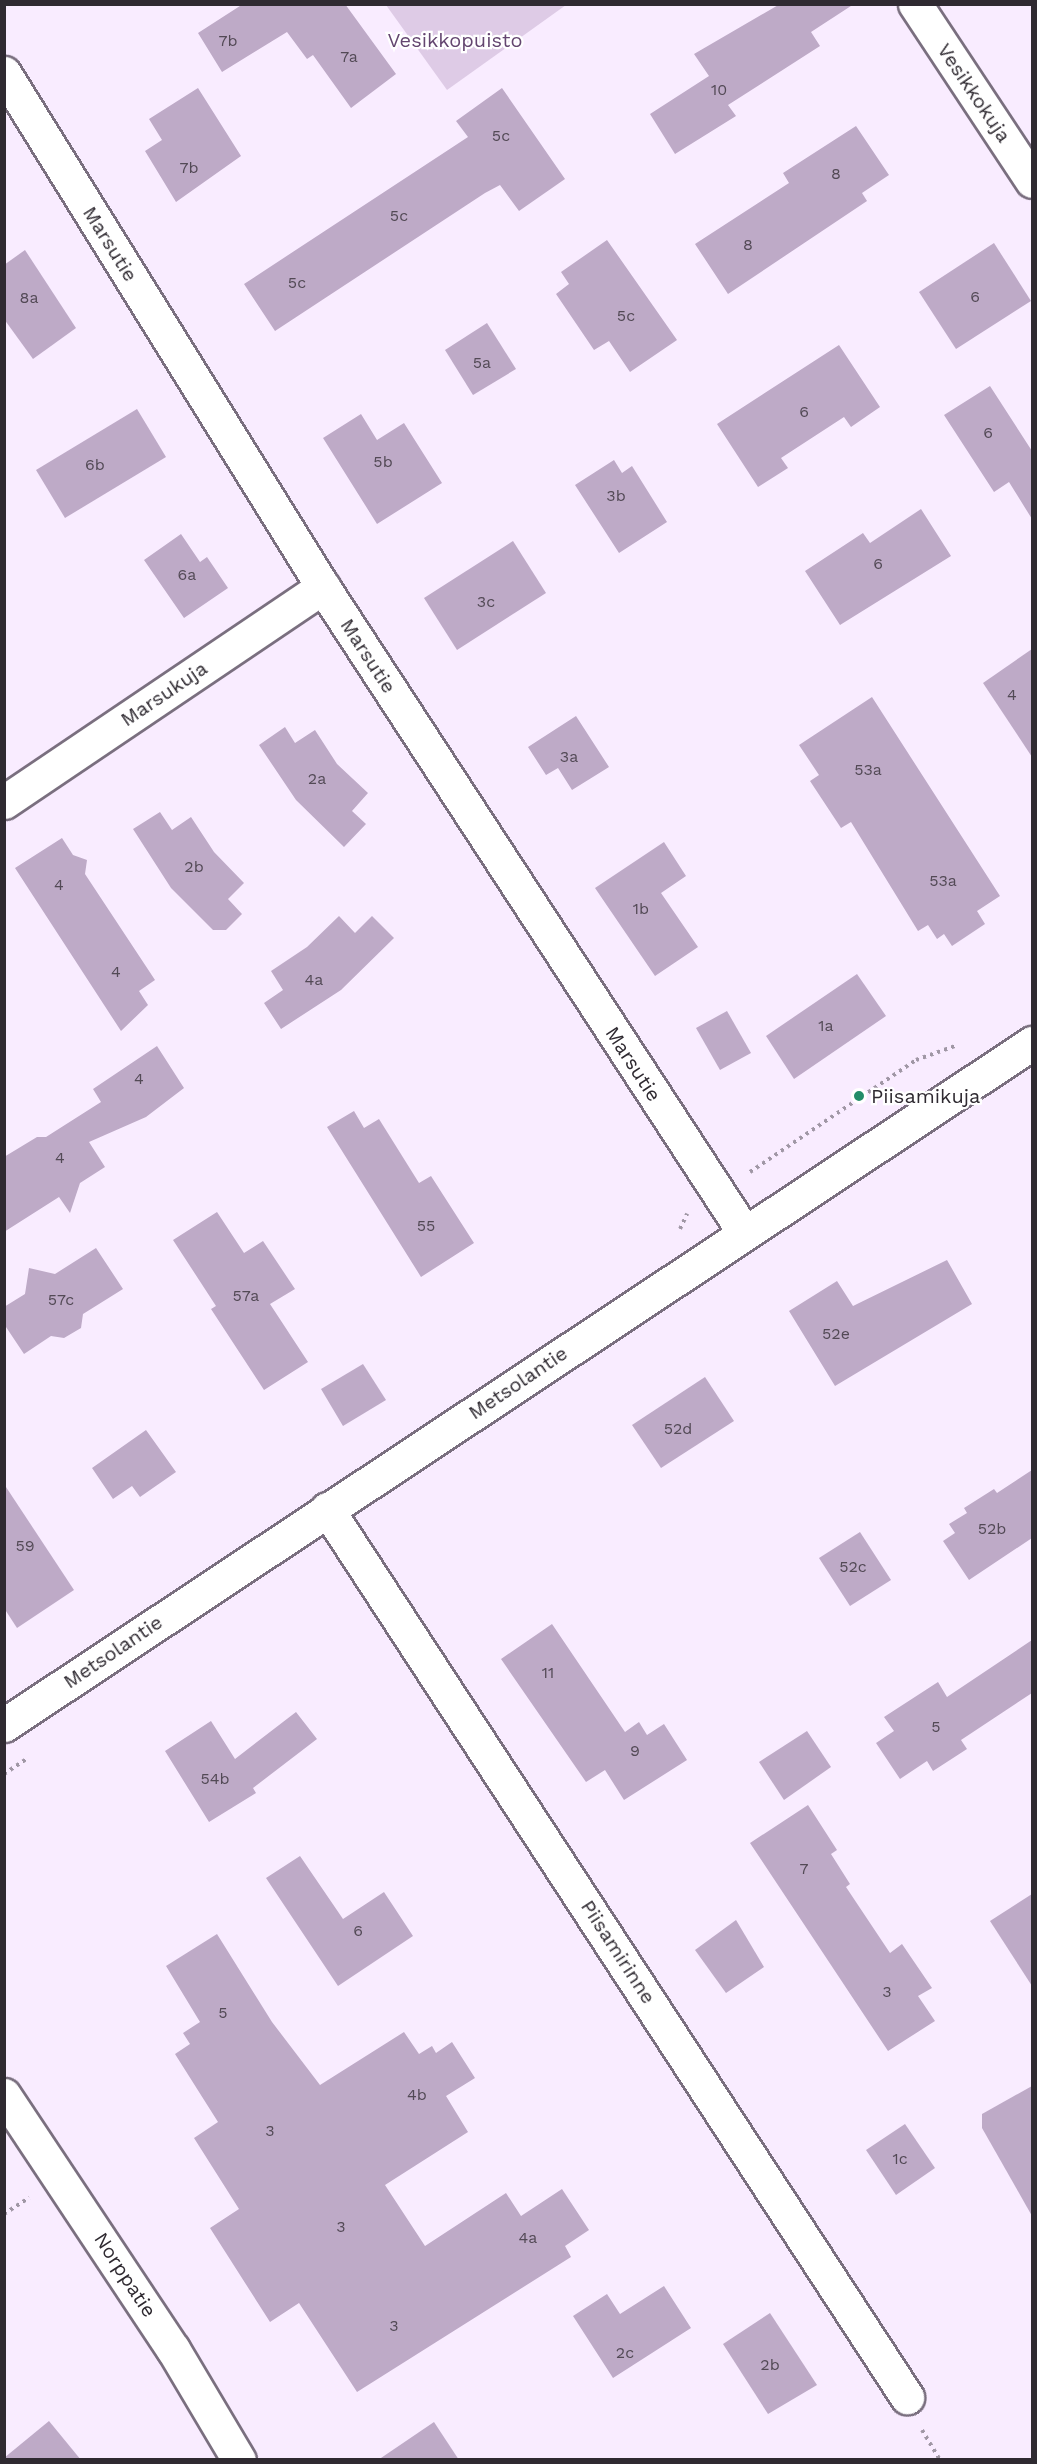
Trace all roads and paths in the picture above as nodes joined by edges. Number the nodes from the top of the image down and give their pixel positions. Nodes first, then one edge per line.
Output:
1 (915, 4) edge
2 (4, 73) edge
3 (1032, 180) edge
4 (323, 587) junction
5 (4, 802) edge
6 (1032, 1043) edge
7 (744, 1232) junction
8 (327, 1509) junction
9 (4, 1725) edge
10 (4, 2095) edge
11 (907, 2397) dead end
12 (239, 2460) edge

1 - 3 street, Vesikkokuja
2 - 4 street, Marsutie
4 - 5 street, Marsukuja
4 - 7 street, Marsutie
6 - 7 street, Metsolantie
7 - 8 street, Metsolantie
8 - 9 street, Metsolantie
8 - 11 street, Piisamirinne
10 - 12 street, Norppatie

